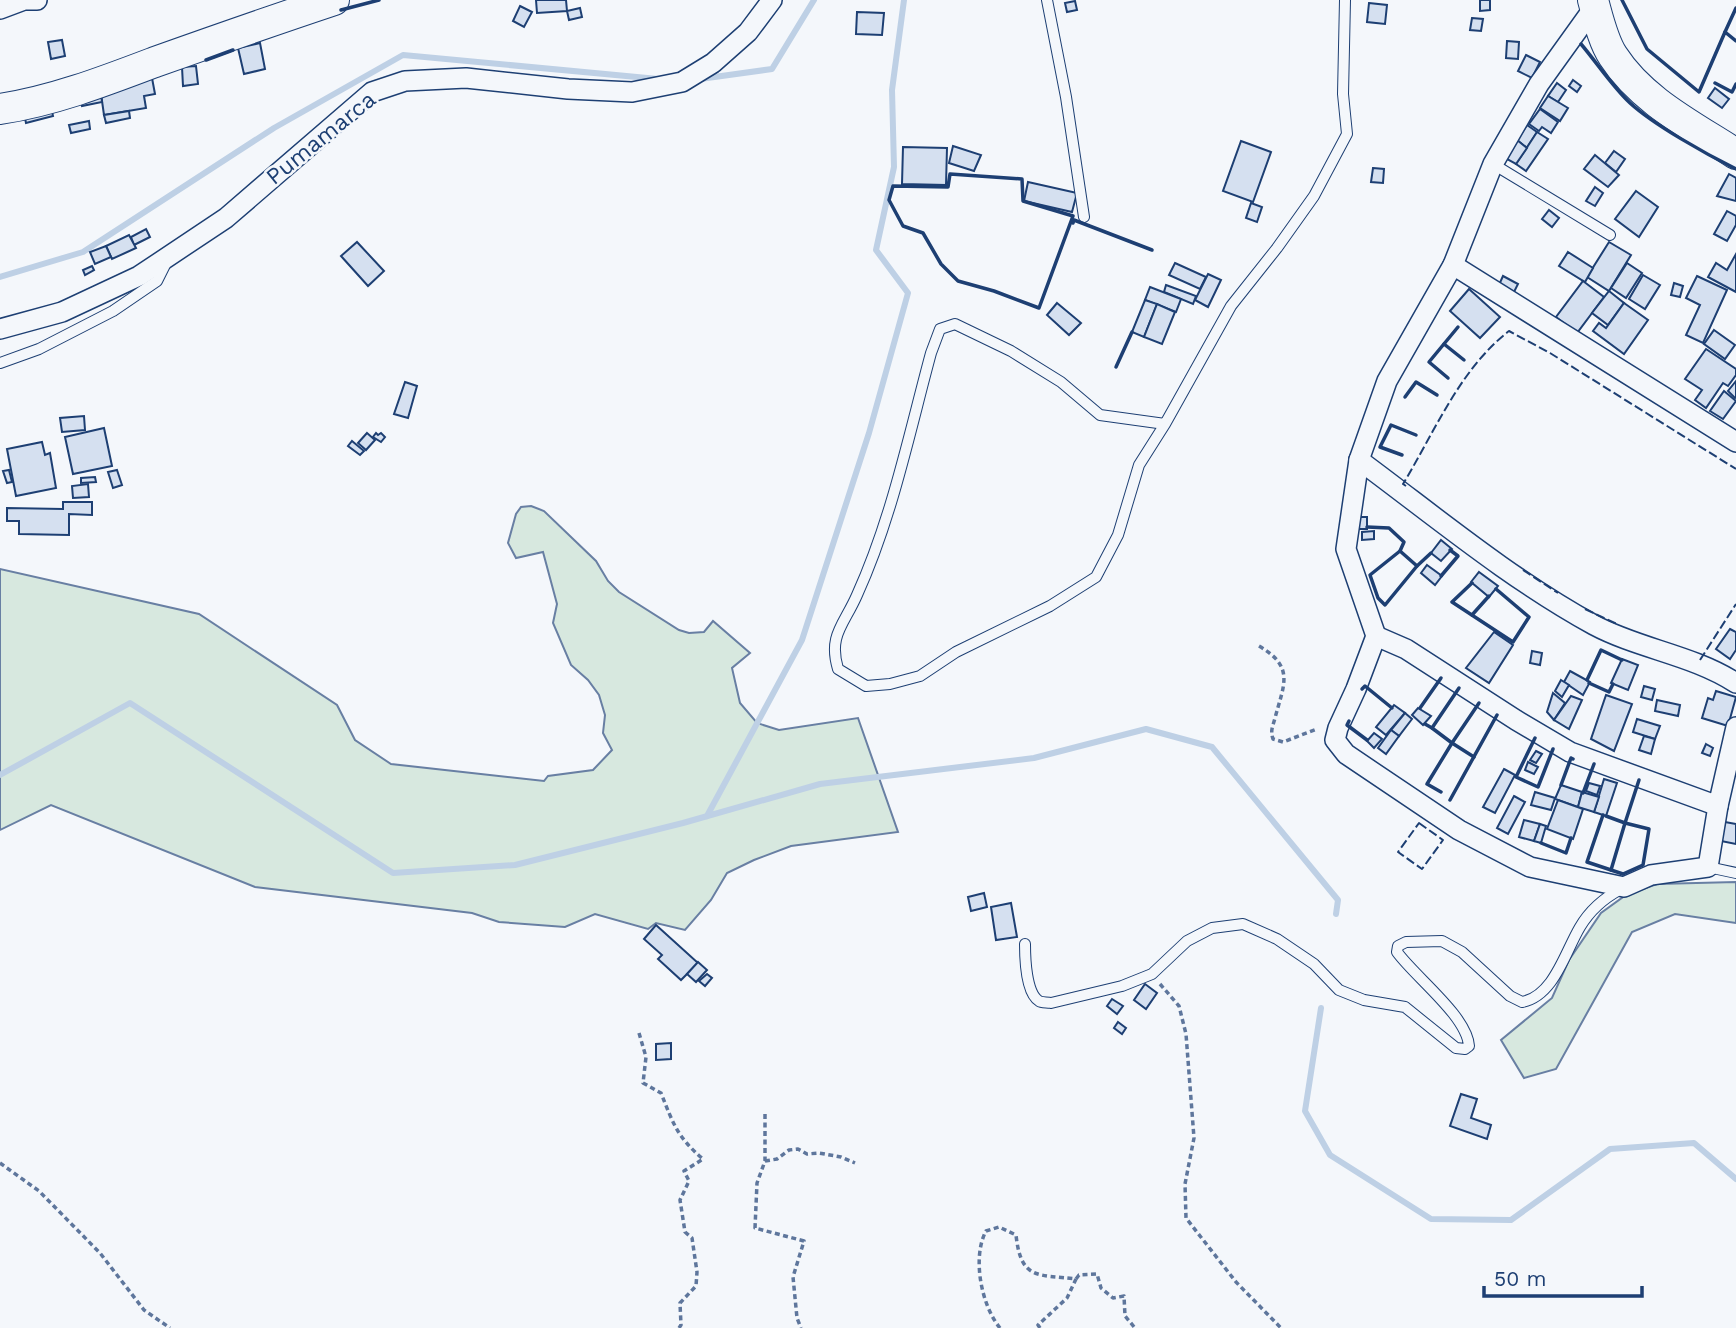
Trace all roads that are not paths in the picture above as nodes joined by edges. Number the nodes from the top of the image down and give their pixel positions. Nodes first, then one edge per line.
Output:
1 (37, 0) edge
2 (334, 0) edge
3 (772, 0) edge
4 (1047, 0) edge
5 (1345, 0) edge
6 (1594, 3) edge
7 (0, 9) edge
8 (0, 109) edge
9 (1736, 154) edge
10 (1493, 164) junction
11 (1084, 217) dead end
12 (1610, 235) dead end
13 (169, 256) junction
14 (1453, 265) junction
15 (0, 329) edge
16 (0, 363) edge
17 (1165, 424) junction
18 (1736, 442) edge
19 (1359, 460) junction
20 (1376, 636) junction
21 (1736, 684) edge
22 (1736, 727) edge
23 (1733, 754) edge
24 (1718, 806) junction
25 (1708, 867) junction
26 (1736, 873) edge
27 (1624, 887) junction
28 (1024, 944) dead end

1 - 7 street
2 - 8 main road
3 - 13 street, Pumamarca
4 - 11 lane
5 - 17 lane
6 - 9 main road
6 - 10 street
10 - 12 lane
10 - 14 street
13 - 15 street, Pumamarca
13 - 16 lane
14 - 18 street
14 - 19 street
17 - 17 lane
19 - 20 street
19 - 21 street
20 - 24 street
20 - 27 street
22 - 23 street
23 - 24 street
24 - 25 street
25 - 26 lane
25 - 27 street
27 - 28 lane

